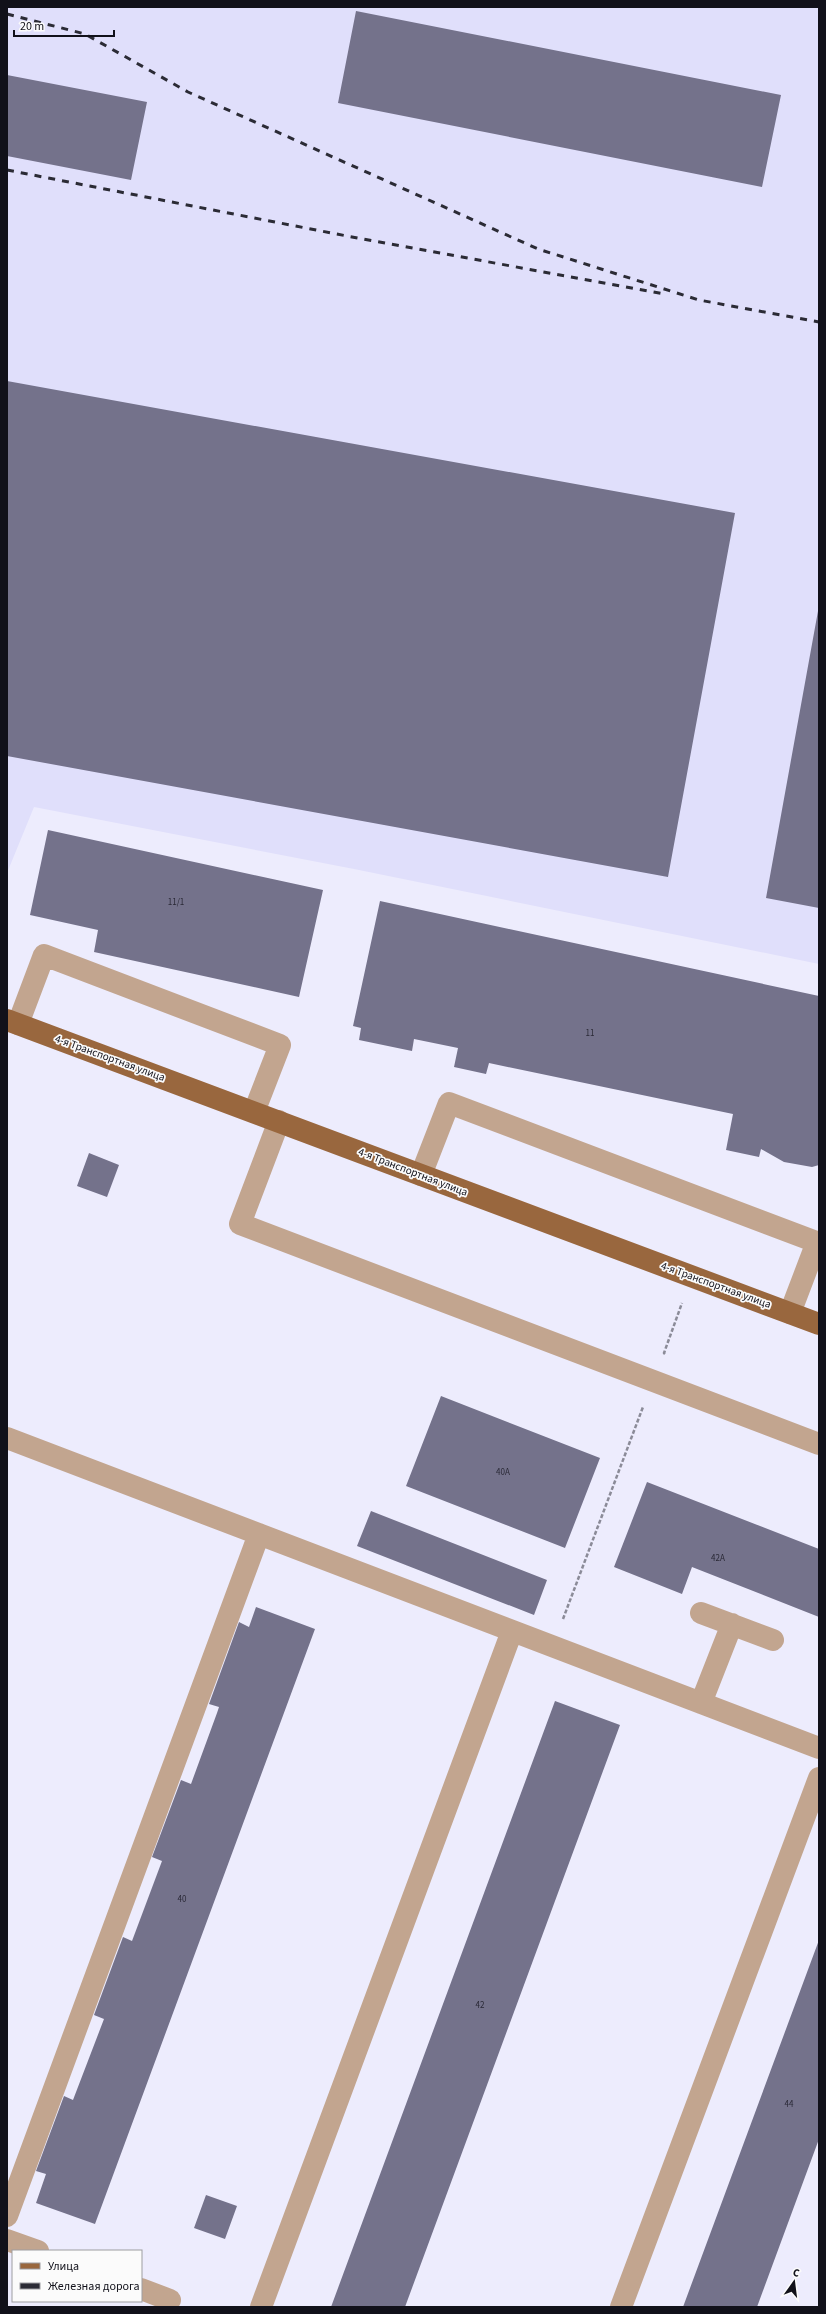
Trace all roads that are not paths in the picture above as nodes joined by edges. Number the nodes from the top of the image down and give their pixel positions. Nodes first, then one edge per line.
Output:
1 (12, 1022) edge
2 (254, 1112) junction
3 (279, 1122) junction
4 (421, 1175) junction
5 (818, 1243) edge
6 (790, 1313) junction
7 (819, 1324) edge
8 (7, 1438) edge
9 (819, 1444) edge
10 (259, 1534) junction
11 (701, 1613) dead end
12 (732, 1624) junction
13 (512, 1630) junction
14 (773, 1640) dead end
15 (701, 1703) junction
16 (819, 1748) edge
17 (819, 1778) edge
18 (7, 2216) edge
19 (7, 2240) edge
20 (35, 2250) edge
21 (142, 2289) edge
22 (170, 2300) dead end
23 (261, 2307) edge
24 (620, 2307) edge

1 - 2 main road, 4-я Транспортная улица
1 - 2 street
2 - 3 main road, 4-я Транспортная улица
3 - 4 main road, 4-я Транспортная улица
3 - 9 street
4 - 5 street
4 - 6 main road, 4-я Транспортная улица
5 - 6 street
6 - 7 main road, 4-я Транспортная улица
8 - 10 street
10 - 13 street
10 - 18 street
11 - 12 street
12 - 14 street
12 - 15 street
13 - 15 street
13 - 23 street
15 - 16 street
17 - 24 street
19 - 20 street
21 - 22 street

